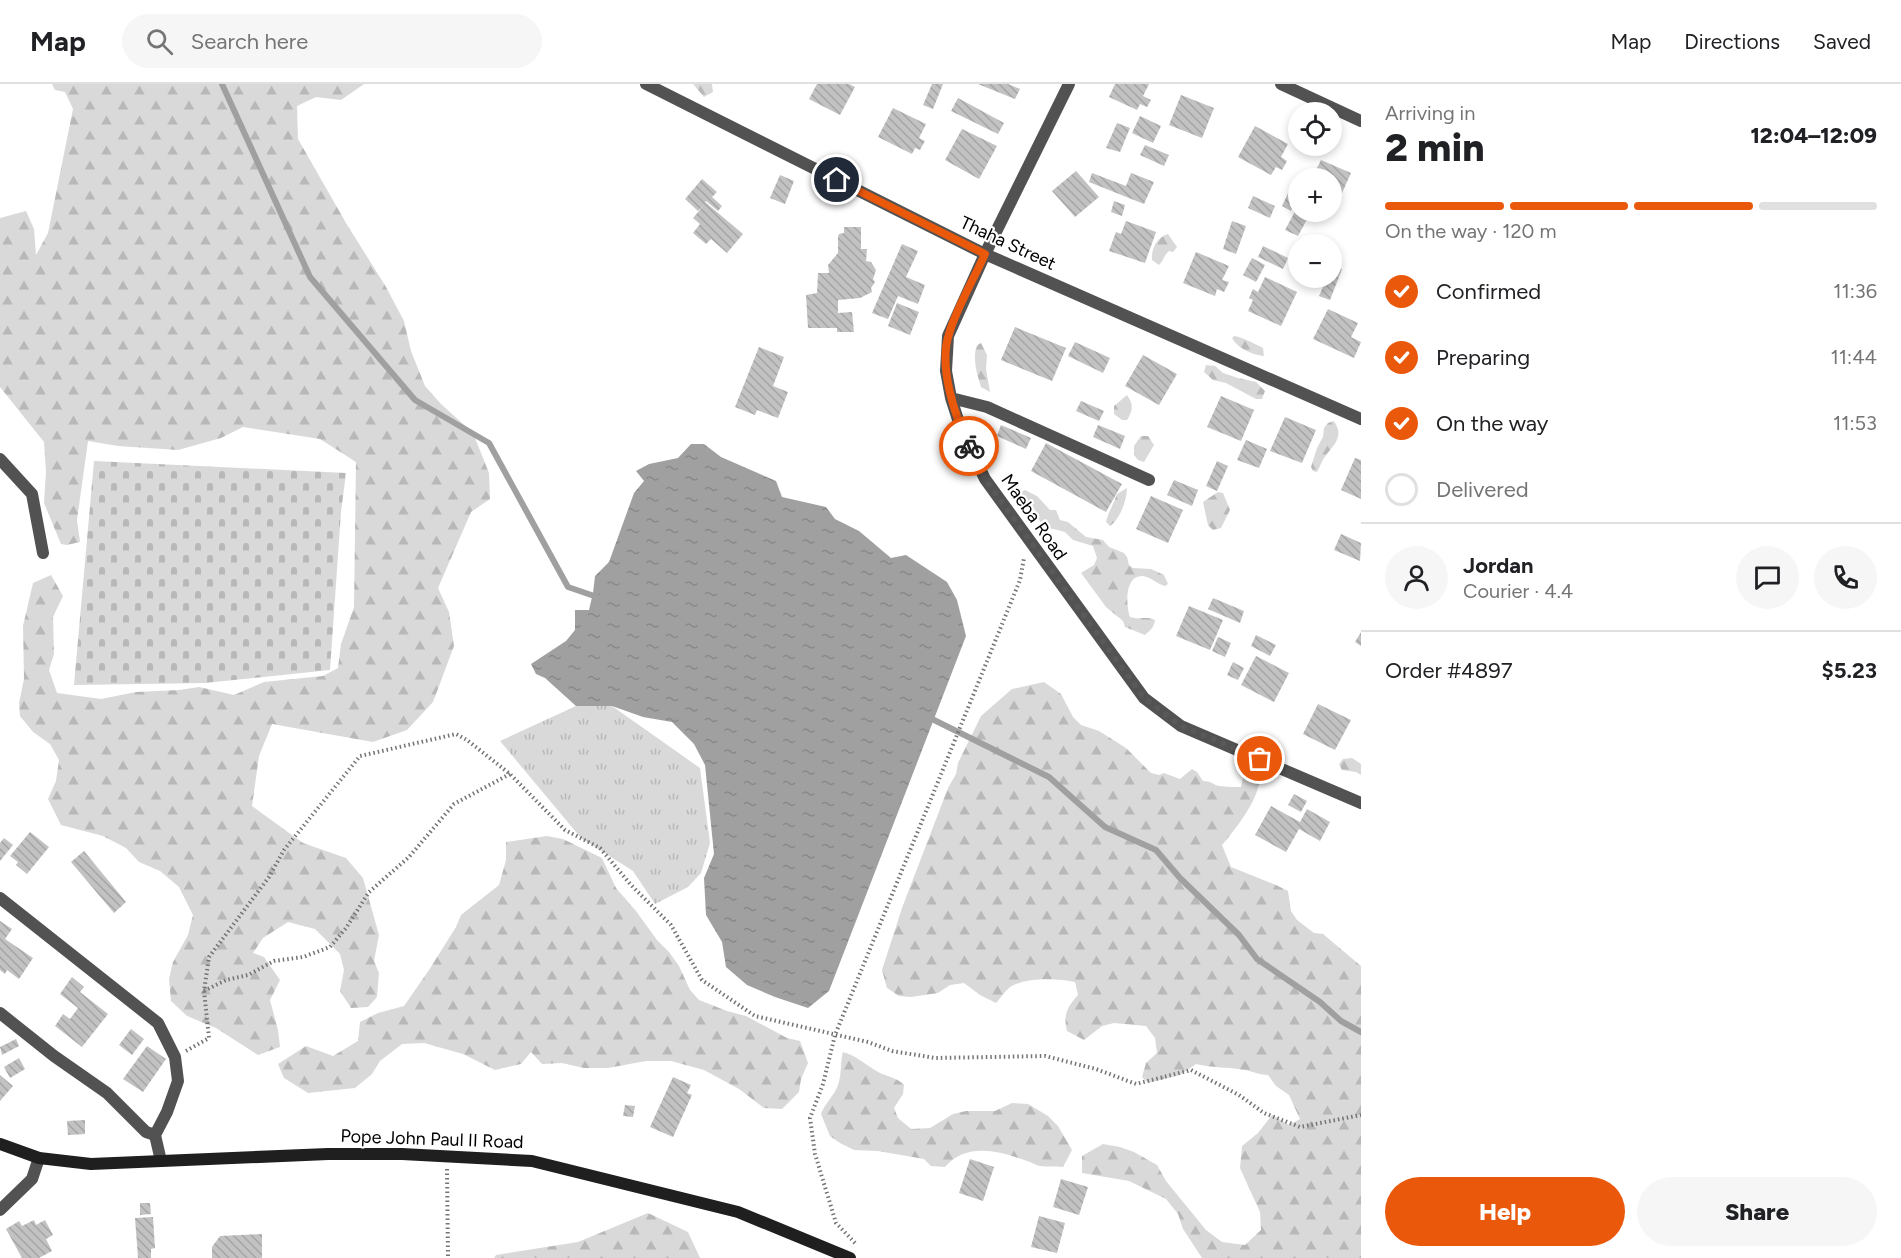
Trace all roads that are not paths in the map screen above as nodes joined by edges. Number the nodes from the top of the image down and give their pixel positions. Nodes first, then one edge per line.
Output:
1 (646, 84) edge
2 (1069, 84) edge
3 (1281, 84) edge
4 (1361, 121) edge
5 (985, 254) junction
6 (951, 398) junction
7 (1361, 419) edge
8 (0, 459) edge
9 (1149, 480) dead end
10 (44, 554) dead end
11 (1361, 803) edge
12 (0, 898) edge
13 (0, 1013) edge
14 (155, 1135) junction
15 (0, 1144) edge
16 (39, 1158) junction
17 (161, 1161) junction
18 (0, 1209) edge
19 (850, 1258) edge

1 - 5 street, Thaha Street
2 - 5 street, Maeba Road
3 - 4 street
5 - 6 street, Maeba Road
5 - 7 street, Thaha Street
6 - 9 street
6 - 11 street, Maeba Road
8 - 10 street
12 - 14 street
13 - 14 street
14 - 17 street
15 - 16 main road, Pope John Paul II Road
16 - 17 main road, Pope John Paul II Road
16 - 18 street
17 - 19 main road, Pope John Paul II Road

